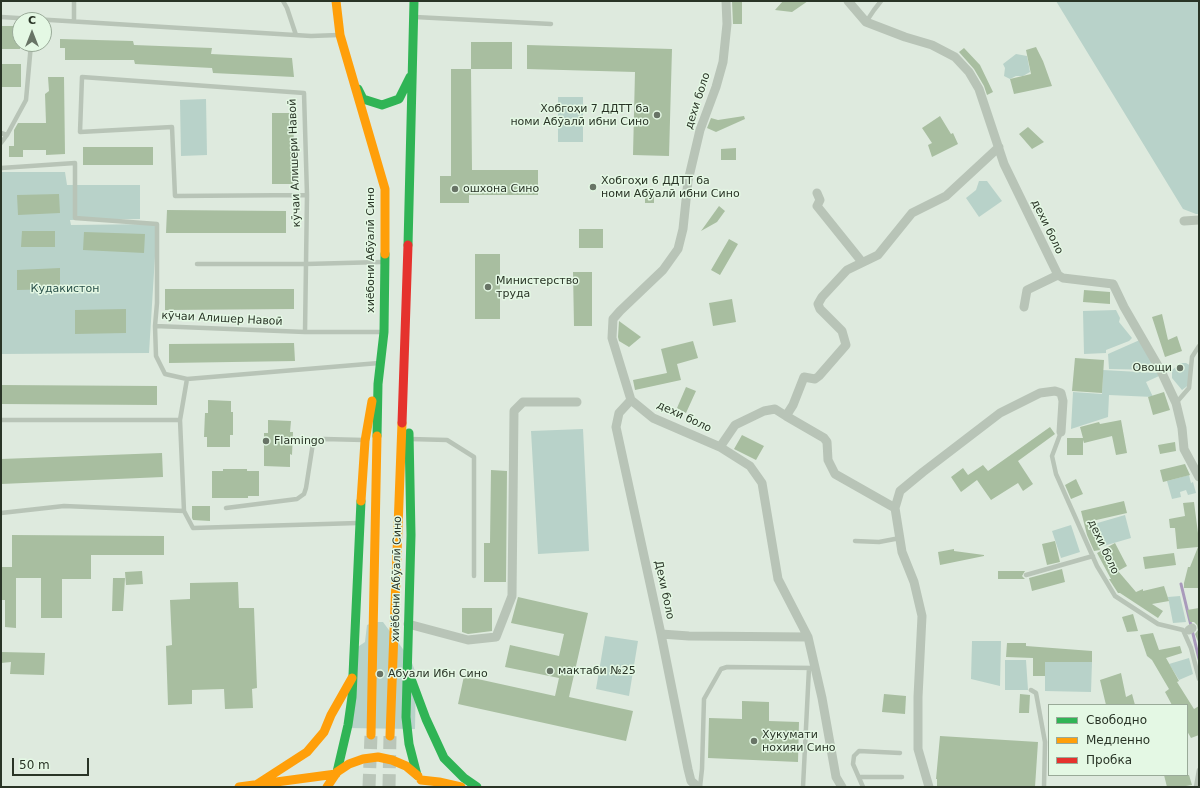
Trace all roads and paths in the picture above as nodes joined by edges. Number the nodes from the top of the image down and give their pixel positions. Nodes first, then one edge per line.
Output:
1 (74, 1) edge
2 (282, 1) edge
3 (336, 1) edge
4 (414, 1) edge
5 (726, 1) edge
6 (848, 1) edge
7 (881, 1) edge
8 (1, 17) edge
9 (414, 17) junction
10 (12, 18) edge
11 (52, 20) edge
12 (74, 21) junction
13 (866, 22) junction
14 (551, 24) dead end
15 (296, 35) junction
16 (340, 35) junction
17 (30, 52) edge
18 (412, 73) junction
19 (354, 81) junction
20 (1, 133) edge
21 (7, 135) junction
22 (1, 143) edge
23 (999, 147) junction
24 (1, 168) edge
25 (817, 193) dead end
26 (307, 195) junction
27 (1199, 220) edge
28 (1184, 221) dead end
29 (384, 262) junction
30 (862, 262) junction
31 (197, 264) dead end
32 (306, 264) junction
33 (1058, 275) junction
34 (1024, 307) dead end
35 (155, 326) junction
36 (305, 332) junction
37 (384, 332) junction
38 (1199, 346) edge
39 (380, 363) junction
40 (186, 379) junction
41 (378, 384) junction
42 (402, 384) junction
43 (631, 400) junction
44 (577, 402) dead end
45 (1176, 403) junction
46 (786, 416) junction
47 (1, 420) edge
48 (180, 420) junction
49 (1061, 432) joint
50 (409, 438) junction
51 (365, 440) junction
52 (720, 447) junction
53 (1199, 477) edge
54 (226, 508) dead end
55 (895, 508) junction
56 (184, 511) junction
57 (1, 513) edge
58 (360, 523) junction
59 (900, 538) junction
60 (855, 542) dead end
61 (1093, 556) junction
62 (1026, 575) dead end
63 (474, 576) dead end
64 (408, 624) junction
65 (661, 634) junction
66 (808, 637) junction
67 (812, 668) junction
68 (408, 669) junction
69 (354, 675) junction
70 (1199, 679) edge
71 (1030, 690) dead end
72 (371, 735) tunnel mouth
73 (390, 736) tunnel mouth
74 (900, 754) dead end
75 (1047, 765) edge
76 (1199, 770) edge
77 (337, 773) junction
78 (859, 777) junction
79 (902, 777) dead end
80 (421, 781) edge
81 (256, 785) junction
82 (239, 787) edge
83 (326, 787) edge
84 (460, 787) edge
85 (476, 787) edge
86 (699, 787) edge
87 (803, 787) edge
88 (842, 787) edge
89 (863, 787) edge
90 (929, 787) edge
91 (1044, 787) edge
92 (1196, 787) edge

1 - 12 lane
2 - 15 lane
3 - 16 main road, хиёбони Абӯалӣ Сино
4 - 9 main road, хиёбони Абӯалӣ Сино
5 - 43 street, дехи боло
6 - 13 street, дехи боло
7 - 13 lane
8 - 10 lane
9 - 14 lane
9 - 18 main road, хиёбони Абӯалӣ Сино
11 - 12 lane
12 - 15 lane
13 - 23 street, дехи боло
15 - 16 lane
16 - 19 main road, хиёбони Абӯалӣ Сино
17 - 21 lane
18 - 19 main road
18 - 42 main road, хиёбони Абӯалӣ Сино
19 - 29 main road, хиёбони Абӯалӣ Сино
20 - 21 lane
21 - 22 lane
23 - 30 street
23 - 33 street, дехи боло
24 - 35 lane, кӯчаи Алишер Навоӣ
25 - 30 street
26 - 26 lane, кӯчаи Алишери Навоӣ
26 - 32 lane, кӯчаи Алишери Навоӣ
27 - 28 street
29 - 32 lane
29 - 37 main road, хиёбони Абӯалӣ Сино
30 - 46 street
31 - 32 lane
32 - 36 lane, кӯчаи Алишери Навоӣ
33 - 34 street
33 - 45 street
35 - 36 lane, кӯчаи Алишер Навоӣ
35 - 40 lane
36 - 37 lane, кӯчаи Алишер Навоӣ
37 - 39 main road, хиёбони Абӯалӣ Сино
38 - 45 lane
39 - 40 lane
39 - 41 main road, хиёбони Абӯалӣ Сино
40 - 48 lane
41 - 51 main road, хиёбони Абӯалӣ Сино
41 - 72 main road, хиёбони Абӯалӣ Сино
42 - 50 main road, хиёбони Абӯалӣ Сино
42 - 73 main road, хиёбони Абӯалӣ Сино
43 - 52 street, дехи боло
43 - 65 street, Дехи боло
44 - 64 street
45 - 53 street
46 - 52 street
46 - 55 street
47 - 48 lane
48 - 56 lane
49 - 55 street
49 - 61 lane, дехи боло
50 - 63 lane
50 - 64 main road, хиёбони Абӯалӣ Сино
51 - 54 lane
51 - 58 main road, хиёбони Абӯалӣ Сино
52 - 66 street, дехи боло
55 - 59 street
56 - 57 lane
56 - 58 lane
58 - 69 main road, хиёбони Абӯалӣ Сино
59 - 60 lane
59 - 90 street
61 - 62 lane
61 - 70 lane, дехи боло
64 - 68 main road, хиёбони Абӯалӣ Сино
65 - 66 street
65 - 86 street, Дехи боло
66 - 67 street, дехи боло
67 - 86 lane
67 - 87 lane
67 - 88 street, дехи боло
68 - 80 main road, хиёбони Абӯалӣ Сино
68 - 85 main road
69 - 77 main road, хиёбони Абӯалӣ Сино
69 - 81 main road
71 - 75 lane
74 - 78 lane
75 - 91 lane
76 - 92 lane
77 - 80 main road
77 - 81 main road
77 - 83 main road
78 - 79 lane
78 - 89 lane
80 - 84 main road
81 - 82 main road

